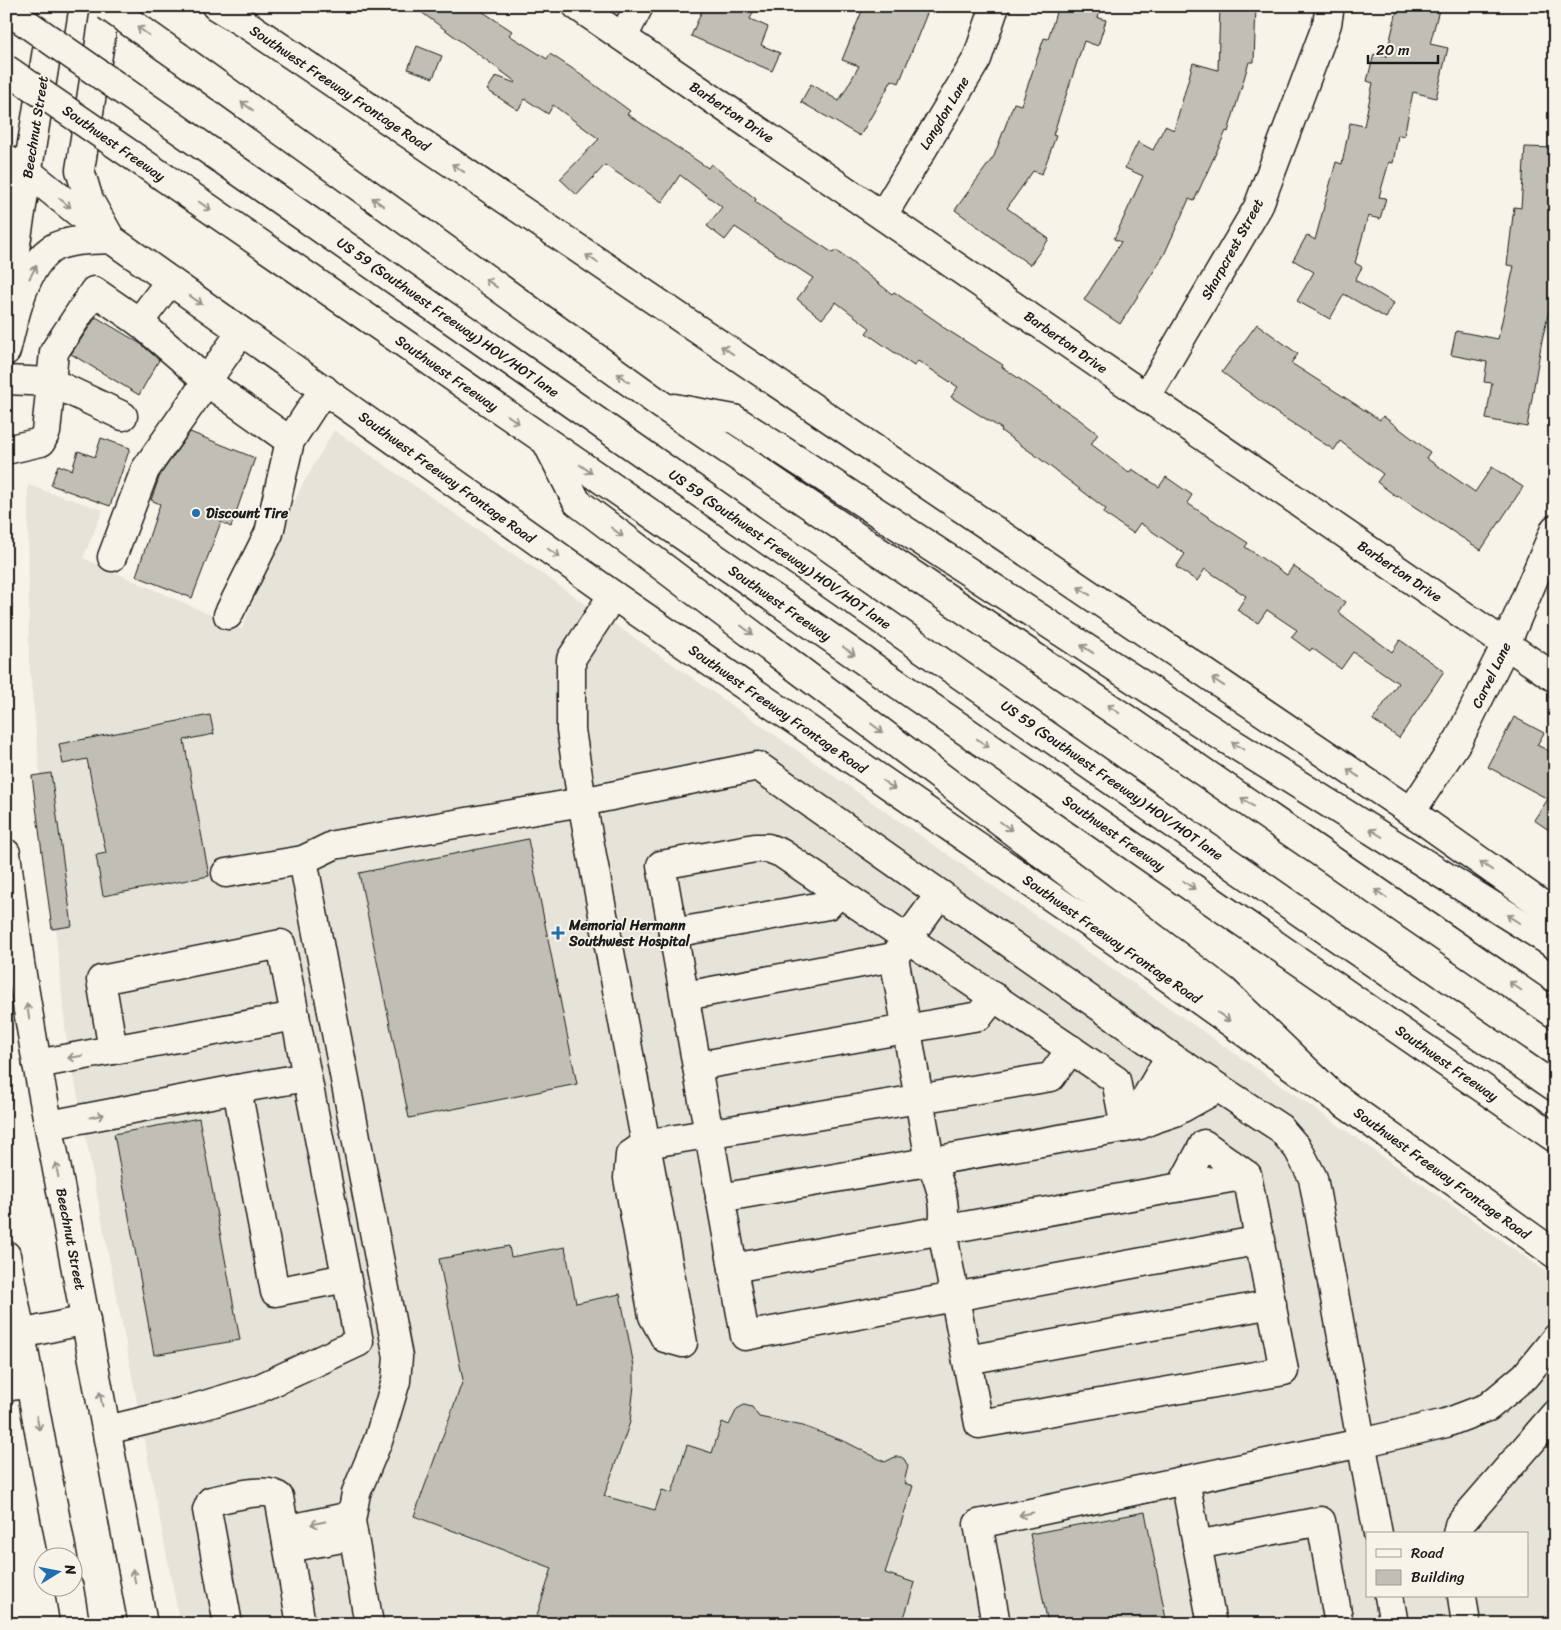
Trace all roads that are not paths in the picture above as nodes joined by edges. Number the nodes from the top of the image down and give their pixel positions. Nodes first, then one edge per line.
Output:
1 (54, 6) edge
2 (107, 6) edge
3 (112, 6) edge
4 (216, 6) edge
5 (577, 6) edge
6 (638, 6) edge
7 (995, 6) edge
8 (1330, 6) edge
9 (6, 9) edge
10 (623, 37) junction
11 (6, 69) edge
12 (17, 165) edge
13 (883, 215) junction
14 (111, 239) junction
15 (170, 281) junction
16 (6, 307) edge
17 (139, 322) junction
18 (241, 332) junction
19 (6, 351) edge
20 (6, 380) edge
21 (51, 382) junction
22 (207, 382) junction
23 (324, 389) junction
24 (1146, 398) junction
25 (663, 406) junction
26 (123, 416) dead end
27 (290, 441) junction
28 (546, 441) junction
29 (6, 450) edge
30 (1555, 529) edge
31 (112, 557) dead end
32 (613, 595) junction
33 (228, 615) dead end
34 (1506, 644) junction
35 (1555, 678) edge
36 (582, 802) junction
37 (1411, 812) junction
38 (6, 854) edge
39 (303, 860) junction
40 (226, 873) dead end
41 (8, 882) edge
42 (838, 892) junction
43 (940, 894) junction
44 (1555, 914) edge
45 (673, 933) junction
46 (1555, 945) edge
47 (901, 948) junction
48 (684, 996) junction
49 (994, 997) junction
50 (1555, 1014) edge
51 (296, 1016) junction
52 (906, 1028) junction
53 (1070, 1049) junction
54 (113, 1050) junction
55 (1179, 1062) junction
56 (37, 1064) junction
57 (697, 1066) junction
58 (307, 1077) junction
59 (1555, 1086) edge
60 (1218, 1088) junction
61 (237, 1089) junction
62 (1333, 1096) junction
63 (919, 1098) junction
64 (1151, 1120) junction
65 (49, 1125) junction
66 (1125, 1128) junction
67 (709, 1134) junction
68 (1555, 1138) edge
69 (646, 1144) junction
70 (930, 1161) junction
71 (1248, 1175) junction
72 (1181, 1187) junction
73 (720, 1198) junction
74 (942, 1230) junction
75 (1261, 1240) junction
76 (1555, 1254) edge
77 (6, 1255) edge
78 (733, 1268) junction
79 (346, 1278) junction
80 (955, 1297) junction
81 (1272, 1304) junction
82 (86, 1320) junction
83 (21, 1334) junction
84 (1555, 1339) edge
85 (967, 1360) junction
86 (18, 1385) edge
87 (1555, 1414) edge
88 (106, 1430) junction
89 (1361, 1443) junction
90 (1185, 1480) junction
91 (352, 1526) junction
92 (1378, 1532) edge
93 (1458, 1532) edge
94 (287, 1539) junction
95 (1197, 1545) junction
96 (60, 1548) edge
97 (70, 1598) edge
98 (1389, 1598) edge
99 (1462, 1598) edge
100 (75, 1624) edge
101 (143, 1624) edge
102 (228, 1624) edge
103 (301, 1624) edge
104 (370, 1624) edge
105 (996, 1624) edge
106 (1212, 1624) edge
107 (1339, 1624) edge
108 (1394, 1624) edge
109 (1466, 1624) edge

1 - 12 main road, Beechnut Street
25 -> 2 main road, bridge
3 - 14 main road
37 -> 4 main road, Southwest Freeway Frontage Road
5 - 10 main road, Barberton Drive
6 - 10 main road
7 - 13 main road, Langdon Lane
8 - 24 main road, Sharpcrest Street
9 - 59 main road, US 59 (Southwest Freeway) HOV/HOT lane, bridge
10 - 13 main road, Barberton Drive
11 -> 28 main road, Southwest Freeway, bridge
12 -> 14 main road, Southwest Freeway Frontage Road
12 - 16 main road, Beechnut Street
13 - 24 main road, Barberton Drive
14 - 15 main road, Southwest Freeway Frontage Road
19 -> 14 main road
15 - 17 main road
15 -> 18 main road, Southwest Freeway Frontage Road
17 - 21 main road
17 - 22 main road
18 - 22 main road
18 - 23 main road, Southwest Freeway Frontage Road
20 - 21 main road
21 - 26 main road
21 - 29 main road
22 - 27 main road
22 - 31 main road
23 - 27 main road
23 -> 32 main road, Southwest Freeway Frontage Road
24 - 34 main road, Barberton Drive
46 -> 25 main road
50 -> 25 main road
27 - 33 main road
28 -> 62 main road
28 -> 68 main road, Southwest Freeway
30 - 34 main road, Carvel Lane
32 - 36 main road
32 -> 62 main road, Southwest Freeway Frontage Road
34 - 35 main road, Barberton Drive
34 - 37 main road, Carvel Lane
36 - 39 main road
36 - 43 main road
36 - 69 main road
44 -> 37 main road, Southwest Freeway Frontage Road
38 - 41 main road, Beechnut Street
39 - 40 main road
39 - 91 main road
56 -> 41 main road, Beechnut Street
42 - 45 main road
42 - 45 main road
42 - 47 main road
43 - 47 main road
43 - 55 main road
45 - 48 main road
47 - 48 main road
47 - 49 main road
47 - 52 main road
48 - 57 main road
49 - 52 main road
49 - 53 main road
51 - 54 main road
51 - 54 main road
51 - 58 main road
52 - 57 main road
52 - 63 main road
53 - 63 main road
53 - 66 main road
54 -> 56 main road
55 - 60 main road
55 - 64 main road
55 - 66 main road
56 - 65 main road, Beechnut Street
57 - 67 main road
58 - 61 main road
58 - 79 main road
60 - 64 main road
60 - 89 main road
65 -> 61 main road
61 - 79 main road
62 - 76 main road, Southwest Freeway Frontage Road
63 - 67 main road
63 - 70 main road
64 - 66 main road
82 -> 65 main road, Beechnut Street
66 - 70 main road
67 - 69 main road
67 - 73 main road
69 - 69 main road
70 - 73 main road
70 - 74 main road
71 - 72 main road
71 - 72 main road
71 - 75 main road
72 - 74 main road
73 - 78 main road
74 - 78 main road
74 - 80 main road
75 - 80 main road
75 - 81 main road
77 - 83 main road
78 - 80 main road
79 - 88 main road
80 - 85 main road
81 - 85 main road
81 - 85 main road
82 - 83 main road
88 -> 82 main road, Beechnut Street
83 - 86 main road
84 - 89 main road
86 -> 96 main road
87 - 93 main road
101 -> 88 main road, Beechnut Street
89 - 90 main road
89 - 92 main road
90 - 95 main road
90 -> 105 main road
91 - 94 main road
91 - 104 main road
94 - 102 main road
94 - 103 main road
95 - 106 main road
95 - 107 main road
97 - 100 main road
98 - 108 main road
99 - 109 main road

